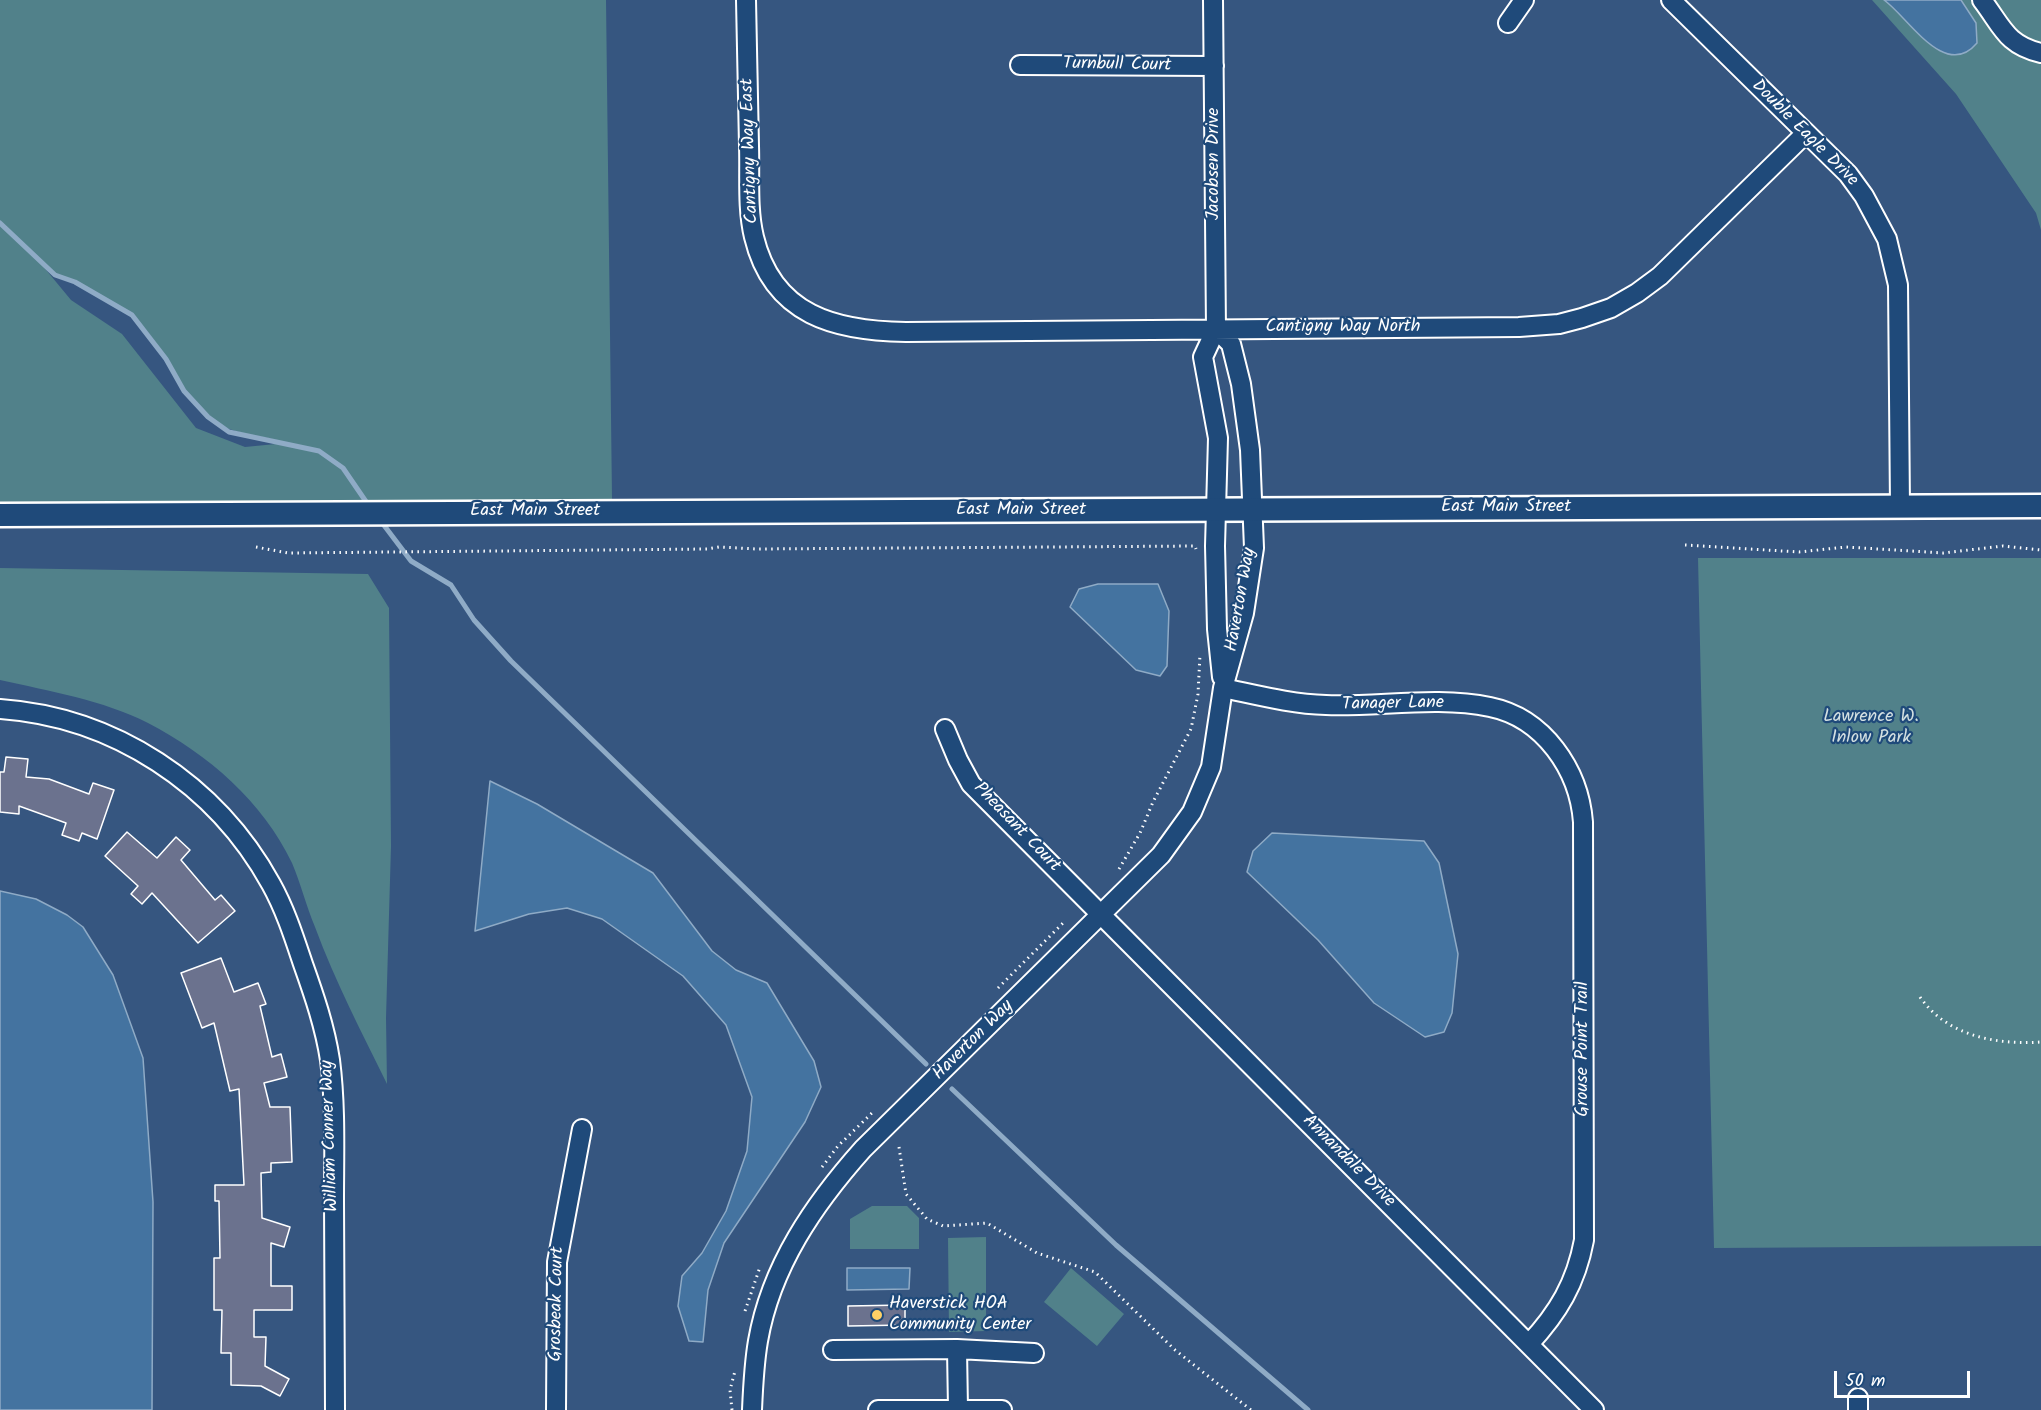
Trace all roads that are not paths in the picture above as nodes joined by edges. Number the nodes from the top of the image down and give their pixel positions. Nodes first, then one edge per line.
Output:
1 (746, 0) edge
2 (1213, 0) edge
3 (1524, 0) edge
4 (1671, 0) edge
5 (1982, 0) edge
6 (1508, 23) dead end
7 (2041, 52) edge
8 (1020, 65) dead end
9 (1214, 66) junction
10 (1805, 134) junction
11 (814, 316) joint
12 (1216, 329) junction
13 (2041, 506) edge
14 (1900, 507) junction
15 (1216, 510) junction
16 (1252, 510) junction
17 (0, 515) edge
18 (1223, 688) junction
19 (0, 709) edge
20 (945, 729) dead end
21 (1552, 745) joint
22 (1101, 915) junction
23 (582, 1129) dead end
24 (1529, 1344) junction
25 (957, 1349) junction
26 (833, 1350) dead end
27 (1034, 1353) dead end
28 (335, 1410) edge
29 (556, 1410) edge
30 (752, 1410) edge
31 (878, 1410) edge
32 (955, 1410) edge
33 (1002, 1410) edge
34 (1594, 1410) edge

1 - 11 street, Cantigny Way East
2 - 9 street, Jacobsen Drive
3 - 6 street
4 - 10 street, Double Eagle Drive
5 - 7 street
8 - 9 street, Turnbull Court
9 - 12 street, Jacobsen Drive
10 - 12 street, Cantigny Way North
10 - 14 street, Double Eagle Drive
11 - 12 street, Cantigny Way North
12 - 15 street, Jacobsen Drive
12 - 16 street
13 - 14 main road, East Main Street
14 - 16 main road, East Main Street
15 - 16 main road, East Main Street
15 - 17 main road, East Main Street
15 - 18 street, Haverton Way
16 - 18 street, Haverton Way
18 - 21 street, Tanager Lane
18 - 22 street, Haverton Way
19 - 28 street, William Conner Way
20 - 22 street, Pheasant Court
21 - 24 street, Grouse Point Trail
22 - 24 street, Annandale Drive
22 - 30 street, Haverton Way
23 - 29 street, Grosbeak Court
24 - 34 street, Annandale Drive
25 - 26 street
25 - 27 street
25 - 32 street
31 - 32 street
32 - 33 street

